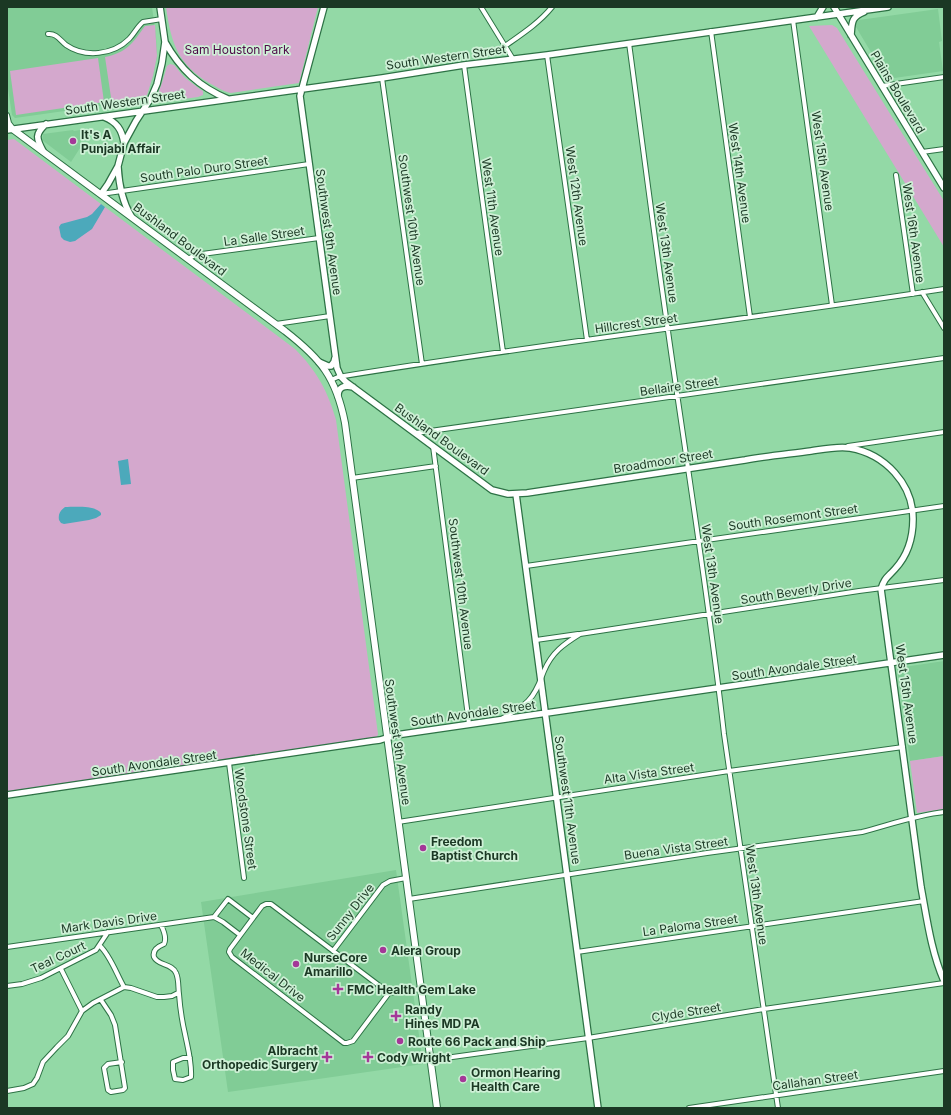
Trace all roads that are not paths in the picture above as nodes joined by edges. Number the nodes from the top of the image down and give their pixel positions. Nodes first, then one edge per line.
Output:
1 (160, 7) edge
2 (324, 7) edge
3 (481, 7) edge
4 (552, 7) edge
5 (823, 7) edge
6 (834, 7) edge
7 (862, 7) edge
8 (888, 7) edge
9 (872, 9) junction
10 (839, 14) junction
11 (817, 17) junction
12 (162, 19) junction
13 (793, 20) junction
14 (711, 31) junction
15 (48, 34) dead end
16 (851, 35) junction
17 (165, 42) junction
18 (629, 43) junction
19 (505, 46) junction
20 (547, 55) junction
21 (513, 58) junction
22 (464, 65) junction
23 (944, 77) edge
24 (382, 78) junction
25 (882, 86) junction
26 (302, 89) junction
27 (230, 100) junction
28 (143, 111) junction
29 (7, 115) edge
30 (102, 116) junction
31 (46, 124) junction
32 (7, 125) edge
33 (10, 130) edge
34 (124, 144) junction
35 (944, 149) edge
36 (43, 151) junction
37 (922, 152) junction
38 (309, 164) junction
39 (118, 166) junction
40 (896, 175) dead end
41 (944, 188) edge
42 (120, 191) junction
43 (101, 194) junction
44 (131, 216) junction
45 (319, 238) junction
46 (188, 259) junction
47 (944, 289) edge
48 (922, 292) junction
49 (913, 294) junction
50 (832, 305) junction
51 (330, 316) junction
52 (750, 317) junction
53 (276, 324) junction
54 (944, 328) edge
55 (667, 330) junction
56 (587, 340) junction
57 (503, 352) junction
58 (335, 358) junction
59 (944, 358) edge
60 (319, 362) junction
61 (422, 364) junction
62 (340, 377) junction
63 (331, 380) junction
64 (354, 388) junction
65 (340, 389) junction
66 (338, 396) junction
67 (678, 396) junction
68 (944, 432) edge
69 (416, 433) junction
70 (433, 446) junction
71 (837, 448) junction
72 (436, 466) junction
73 (688, 469) junction
74 (352, 478) junction
75 (492, 490) joint
76 (516, 494) junction
77 (944, 506) edge
78 (912, 511) junction
79 (698, 541) junction
80 (526, 566) junction
81 (944, 580) edge
82 (882, 589) junction
83 (709, 614) junction
84 (580, 634) junction
85 (536, 640) junction
86 (944, 655) edge
87 (892, 663) junction
88 (541, 680) junction
89 (719, 689) junction
90 (546, 713) junction
91 (500, 720) junction
92 (469, 724) junction
93 (387, 738) junction
94 (903, 747) junction
95 (229, 763) junction
96 (729, 771) junction
97 (7, 795) edge
98 (557, 797) junction
99 (944, 812) edge
100 (912, 818) junction
101 (398, 822) junction
102 (740, 848) junction
103 (567, 874) junction
104 (244, 878) dead end
105 (406, 878) junction
106 (409, 899) junction
107 (924, 901) junction
108 (214, 917) junction
109 (253, 918) junction
110 (161, 925) junction
111 (752, 926) junction
112 (108, 932) junction
113 (240, 935) junction
114 (100, 946) junction
115 (7, 947) edge
116 (333, 951) junction
117 (577, 952) junction
118 (61, 969) junction
119 (944, 982) edge
120 (7, 986) edge
121 (124, 987) junction
122 (421, 989) junction
123 (178, 993) junction
124 (389, 993) junction
125 (101, 1000) junction
126 (764, 1009) junction
127 (82, 1011) junction
128 (588, 1038) junction
129 (190, 1058) junction
130 (431, 1060) junction
131 (122, 1062) junction
132 (944, 1071) edge
133 (7, 1091) edge
134 (776, 1095) junction
135 (437, 1108) edge
136 (598, 1108) edge
137 (689, 1108) edge
138 (778, 1108) edge

1 - 12 street
2 - 26 street, Southwest 9th Avenue
3 - 19 street
4 - 19 street
5 - 11 street
6 - 10 street, Plains Boulevard
7 - 9 street
8 - 9 street, South Western Street
9 - 10 street, South Western Street
9 - 16 street
10 - 11 street, South Western Street
10 - 16 street, Plains Boulevard
11 - 13 street, South Western Street
12 - 15 street
12 - 17 street
13 - 14 street, South Western Street
13 - 50 street, West 15th Avenue
14 - 18 street, South Western Street
14 - 52 street, West 14th Avenue
16 - 25 street, Plains Boulevard
17 - 27 street
17 - 28 street
18 - 20 street, South Western Street
18 - 55 street, West 13th Avenue
19 - 21 street
20 - 21 street, South Western Street
20 - 56 street, West 12th Avenue
21 - 22 street, South Western Street
22 - 24 street, South Western Street
22 - 57 street, West 11th Avenue
23 - 25 street
24 - 26 street, South Western Street
24 - 61 street, Southwest 10th Avenue
25 - 37 street, Plains Boulevard
26 - 27 street, South Western Street
26 - 38 street, Southwest 9th Avenue
27 - 28 street, South Western Street
28 - 30 street, South Western Street
28 - 34 street
29 - 33 street
30 - 31 street, South Western Street
30 - 34 street
31 - 33 street, South Western Street
31 - 36 street
32 - 33 main road, Bushland Boulevard
33 - 36 main road, Bushland Boulevard
34 - 39 street
35 - 37 street
36 - 43 main road, Bushland Boulevard
37 - 41 street, Plains Boulevard
38 - 42 street, South Palo Duro Street
38 - 45 street, Southwest 9th Avenue
39 - 42 street
39 - 43 street
40 - 49 street, West 16th Avenue
42 - 43 street, South Palo Duro Street
42 - 44 street
43 - 44 main road, Bushland Boulevard
44 - 46 main road, Bushland Boulevard
45 - 46 street, La Salle Street
45 - 51 street, Southwest 9th Avenue
46 - 53 main road, Bushland Boulevard
47 - 48 street, Hillcrest Street
48 - 49 street, Hillcrest Street
48 - 54 street, West 16th Avenue
49 - 50 street, Hillcrest Street
50 - 52 street, Hillcrest Street
51 - 53 street
51 - 58 street, Southwest 9th Avenue
52 - 55 street, Hillcrest Street
53 - 60 main road, Bushland Boulevard
55 - 56 street, Hillcrest Street
55 - 67 street, West 13th Avenue
56 - 57 street, Hillcrest Street
57 - 61 street, Hillcrest Street
58 - 60 street
58 - 62 street, Southwest 9th Avenue
59 - 67 street, Bellaire Street
60 - 63 main road, Bushland Boulevard
61 - 62 street, Hillcrest Street
62 - 63 street, Hillcrest Street
62 - 64 street, Bushland Boulevard
62 - 65 street
63 - 66 main road, Southwest 9th Avenue
64 - 65 street
64 - 69 street, Bushland Boulevard
65 - 66 street
66 - 74 main road, Southwest 9th Avenue
67 - 69 street, Bellaire Street
67 - 73 street, West 13th Avenue
68 - 71 street, Broadmoor Street
69 - 70 street, Bushland Boulevard
70 - 72 street, Southwest 10th Avenue
70 - 75 street, Bushland Boulevard
71 - 73 street, Broadmoor Street
71 - 78 street, Broadmoor Street
72 - 74 street
72 - 92 street, Southwest 10th Avenue
73 - 76 street, Broadmoor Street
73 - 79 street, West 13th Avenue
74 - 93 main road, Southwest 9th Avenue
75 - 76 street, Broadmoor Street
76 - 80 street, Southwest 11th Avenue
77 - 78 street, South Rosemont Street
78 - 79 street, South Rosemont Street
78 - 82 street
79 - 80 street, South Rosemont Street
79 - 83 street, West 13th Avenue
80 - 85 street, Southwest 11th Avenue
81 - 82 street, South Beverly Drive
82 - 83 street, South Beverly Drive
82 - 87 street, West 15th Avenue
83 - 84 street, South Beverly Drive
83 - 89 street, West 13th Avenue
84 - 85 street, South Beverly Drive
84 - 88 street, South Beverly Drive
85 - 88 street, Southwest 11th Avenue
86 - 87 street, South Avondale Street
87 - 89 street, South Avondale Street
87 - 94 street, West 15th Avenue
88 - 90 street, Southwest 11th Avenue
88 - 91 street, South Beverly Drive
89 - 90 street, South Avondale Street
89 - 96 street, West 13th Avenue
90 - 91 street, South Avondale Street
90 - 98 street, Southwest 11th Avenue
91 - 92 street, South Avondale Street
92 - 93 street, South Avondale Street
93 - 95 street, South Avondale Street
93 - 101 main road, Southwest 9th Avenue
94 - 96 street, Alta Vista Street
94 - 100 street, West 15th Avenue
95 - 97 street, South Avondale Street
95 - 104 street, Woodstone Street
96 - 98 street, Alta Vista Street
96 - 102 street, West 13th Avenue
98 - 101 street, Alta Vista Street
98 - 103 street, Southwest 11th Avenue
99 - 100 street, Buena Vista Street
100 - 102 street, Buena Vista Street
100 - 107 street, West 15th Avenue
101 - 105 main road, Southwest 9th Avenue
102 - 103 street, Buena Vista Street
102 - 111 street, West 13th Avenue
103 - 106 street, Buena Vista Street
103 - 117 street, Southwest 11th Avenue
105 - 106 main road, Southwest 9th Avenue
105 - 116 street, Sunny Drive
106 - 122 main road, Southwest 9th Avenue
107 - 111 street, La Paloma Street
107 - 119 street, West 15th Avenue
108 - 109 street
108 - 110 street, Mark Davis Drive
108 - 113 street
109 - 113 street, Medical Drive
109 - 116 street, Medical Drive
110 - 112 street, Mark Davis Drive
110 - 123 street
111 - 117 street, La Paloma Street
111 - 126 street, West 13th Avenue
112 - 114 street, Teal Court
112 - 115 street, Mark Davis Drive
113 - 124 street, Medical Drive
114 - 118 street, Teal Court
114 - 121 street
116 - 124 street, Medical Drive
117 - 128 street, Southwest 11th Avenue
118 - 120 street, Teal Court
118 - 127 street
119 - 126 street, Clyde Street
121 - 123 street
121 - 125 street
122 - 124 street
122 - 130 main road, Southwest 9th Avenue
123 - 129 street
125 - 127 street
125 - 131 street
126 - 128 street, Clyde Street
126 - 134 street, West 13th Avenue
127 - 133 street
128 - 130 street, Clyde Street
128 - 136 street, Southwest 11th Avenue
129 - 129 street
130 - 135 main road, Southwest 9th Avenue
131 - 131 street
132 - 134 street, Callahan Street
134 - 137 street, Callahan Street
134 - 138 street, West 13th Avenue

